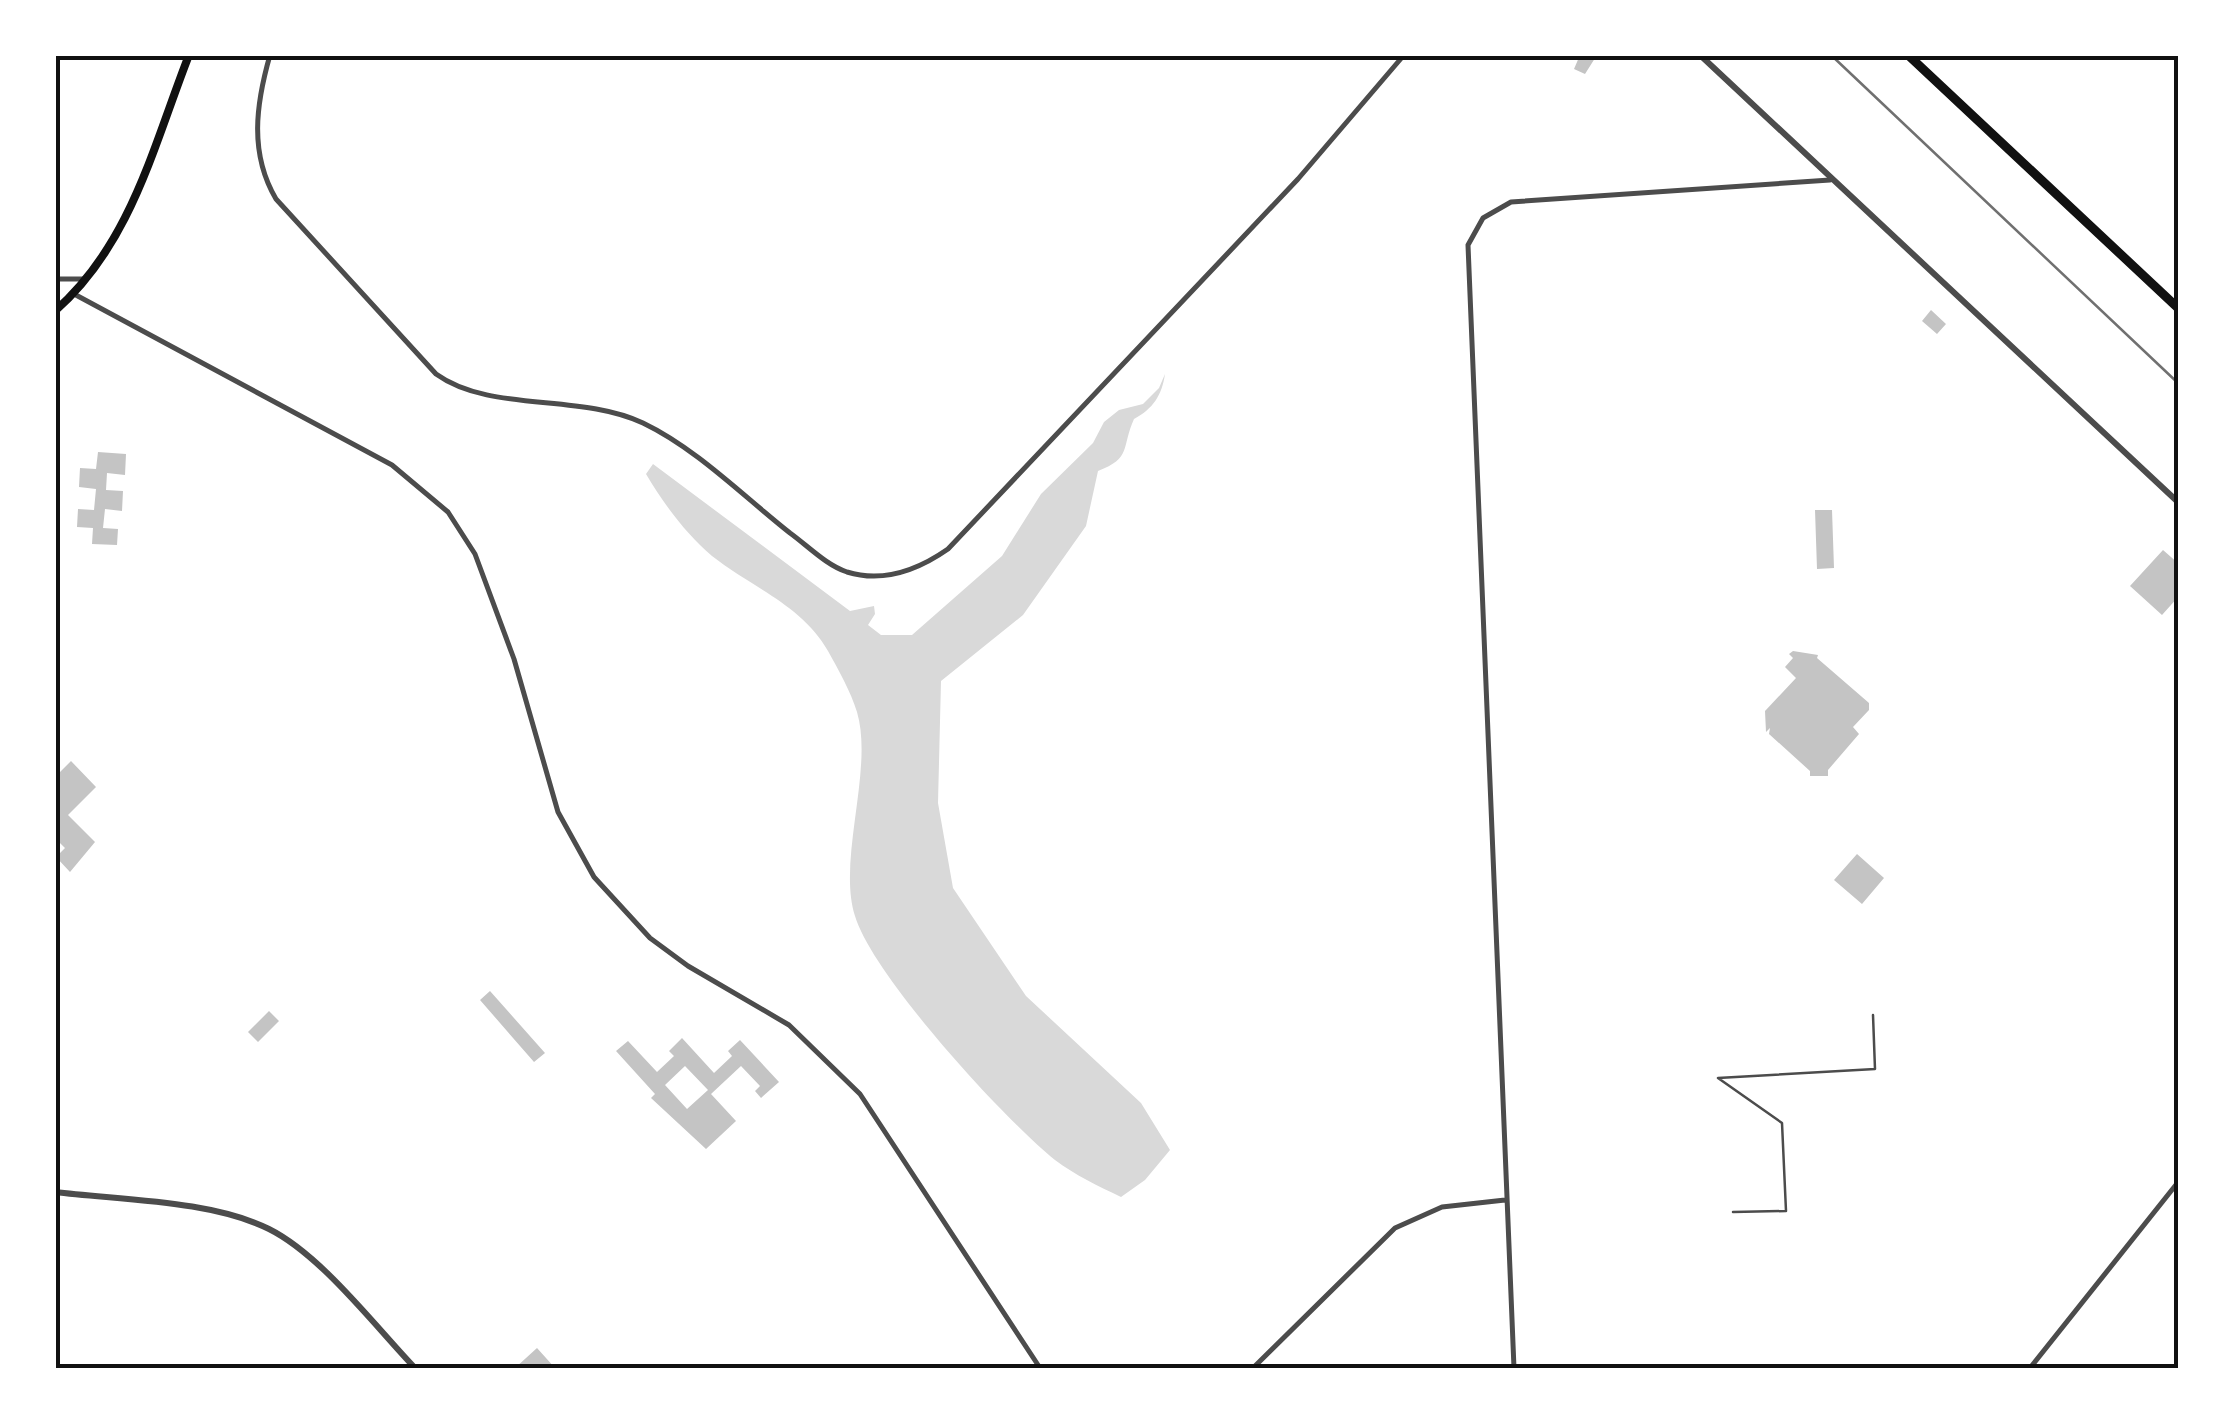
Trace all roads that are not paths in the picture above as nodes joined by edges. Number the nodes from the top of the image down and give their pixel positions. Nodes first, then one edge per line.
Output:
1 (188, 55) edge
2 (270, 55) edge
3 (1404, 55) edge
4 (1700, 55) edge
5 (1908, 55) edge
6 (1830, 180) junction
7 (88, 278) junction
8 (55, 280) edge
9 (74, 294) junction
10 (2179, 310) edge
11 (55, 311) edge
12 (2179, 503) edge
13 (1873, 1016) dead end
14 (2179, 1181) edge
15 (55, 1192) edge
16 (1505, 1200) junction
17 (1733, 1212) dead end
18 (415, 1368) edge
19 (1040, 1368) edge
20 (1253, 1368) edge
21 (1514, 1368) edge
22 (2030, 1368) edge

1 - 7 main road
2 - 3 street
4 - 6 street
5 - 10 main road
6 - 12 street
6 - 16 street
7 - 8 street
7 - 9 main road
9 - 11 main road
9 - 19 street
13 - 17 lane
14 - 22 street
15 - 18 street
16 - 20 street
16 - 21 street

